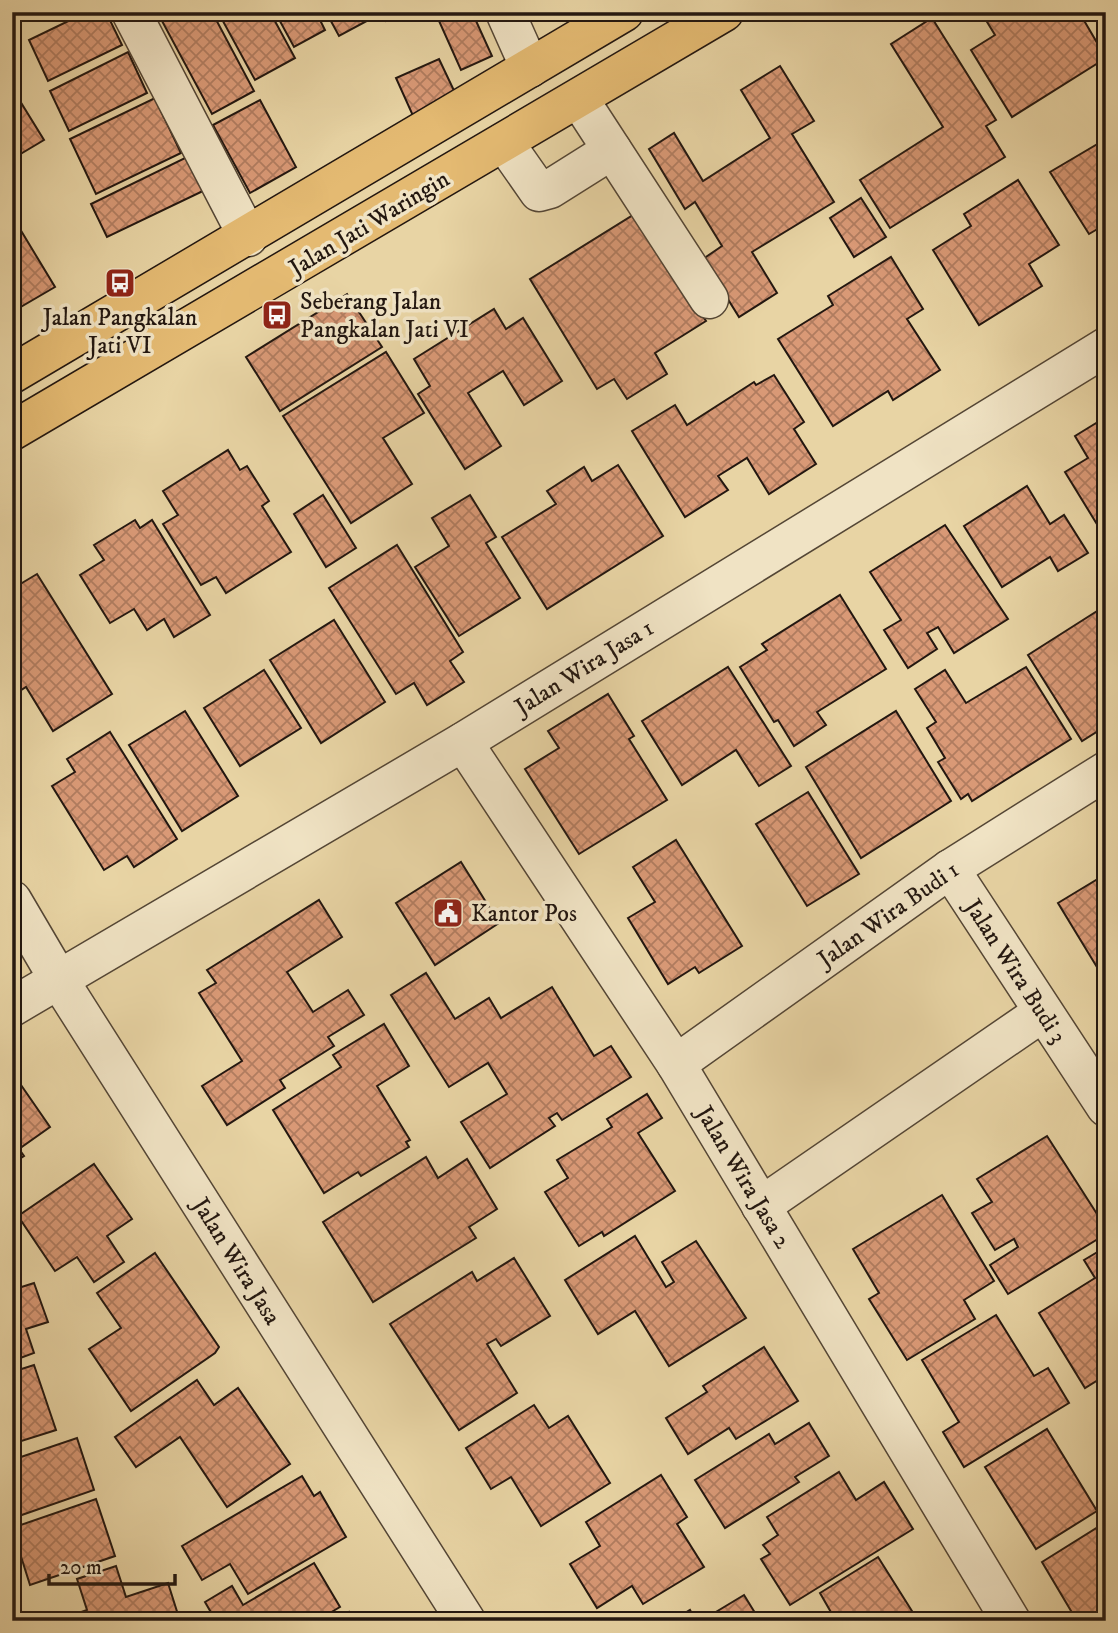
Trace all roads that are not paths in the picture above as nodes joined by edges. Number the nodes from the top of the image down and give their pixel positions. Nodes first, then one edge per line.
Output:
1 (131, 12) edge
2 (505, 12) edge
3 (624, 12) edge
4 (724, 12) edge
5 (530, 68) junction
6 (579, 99) junction
7 (504, 142) junction
8 (612, 150) junction
9 (248, 237) junction
10 (709, 299) dead end
11 (1106, 347) edge
12 (12, 374) edge
13 (12, 431) edge
14 (463, 741) junction
15 (1106, 771) edge
16 (950, 869) junction
17 (12, 900) edge
18 (59, 979) junction
19 (12, 1007) edge
20 (1043, 1012) junction
21 (676, 1064) junction
22 (1106, 1107) edge
23 (761, 1206) junction
24 (466, 1621) edge
25 (1011, 1621) edge

1 - 9 street
2 - 5 street
3 - 5 main road, Jalan Jati Waringin
4 - 6 main road, Jalan Jati Waringin
5 - 9 main road, Jalan Jati Waringin
6 - 7 main road, Jalan Jati Waringin
6 - 8 street
7 - 8 street
7 - 13 main road, Jalan Jati Waringin
8 - 10 street
9 - 12 main road, Jalan Jati Waringin
11 - 14 street, Jalan Wira Jasa 1
14 - 18 street, Jalan Wira Jasa 1
14 - 21 street, Jalan Wira Jasa 2
15 - 16 street, Jalan Wira Budi 1
16 - 20 street, Jalan Wira Budi 3
16 - 21 street, Jalan Wira Budi 1
17 - 18 street, Jalan Wira Jasa
18 - 19 street, Jalan Wira Jasa 1
18 - 24 street, Jalan Wira Jasa
20 - 22 street, Jalan Wira Budi 3
20 - 23 street
21 - 23 street, Jalan Wira Jasa 2
23 - 25 street, Jalan Wira Jasa 2

